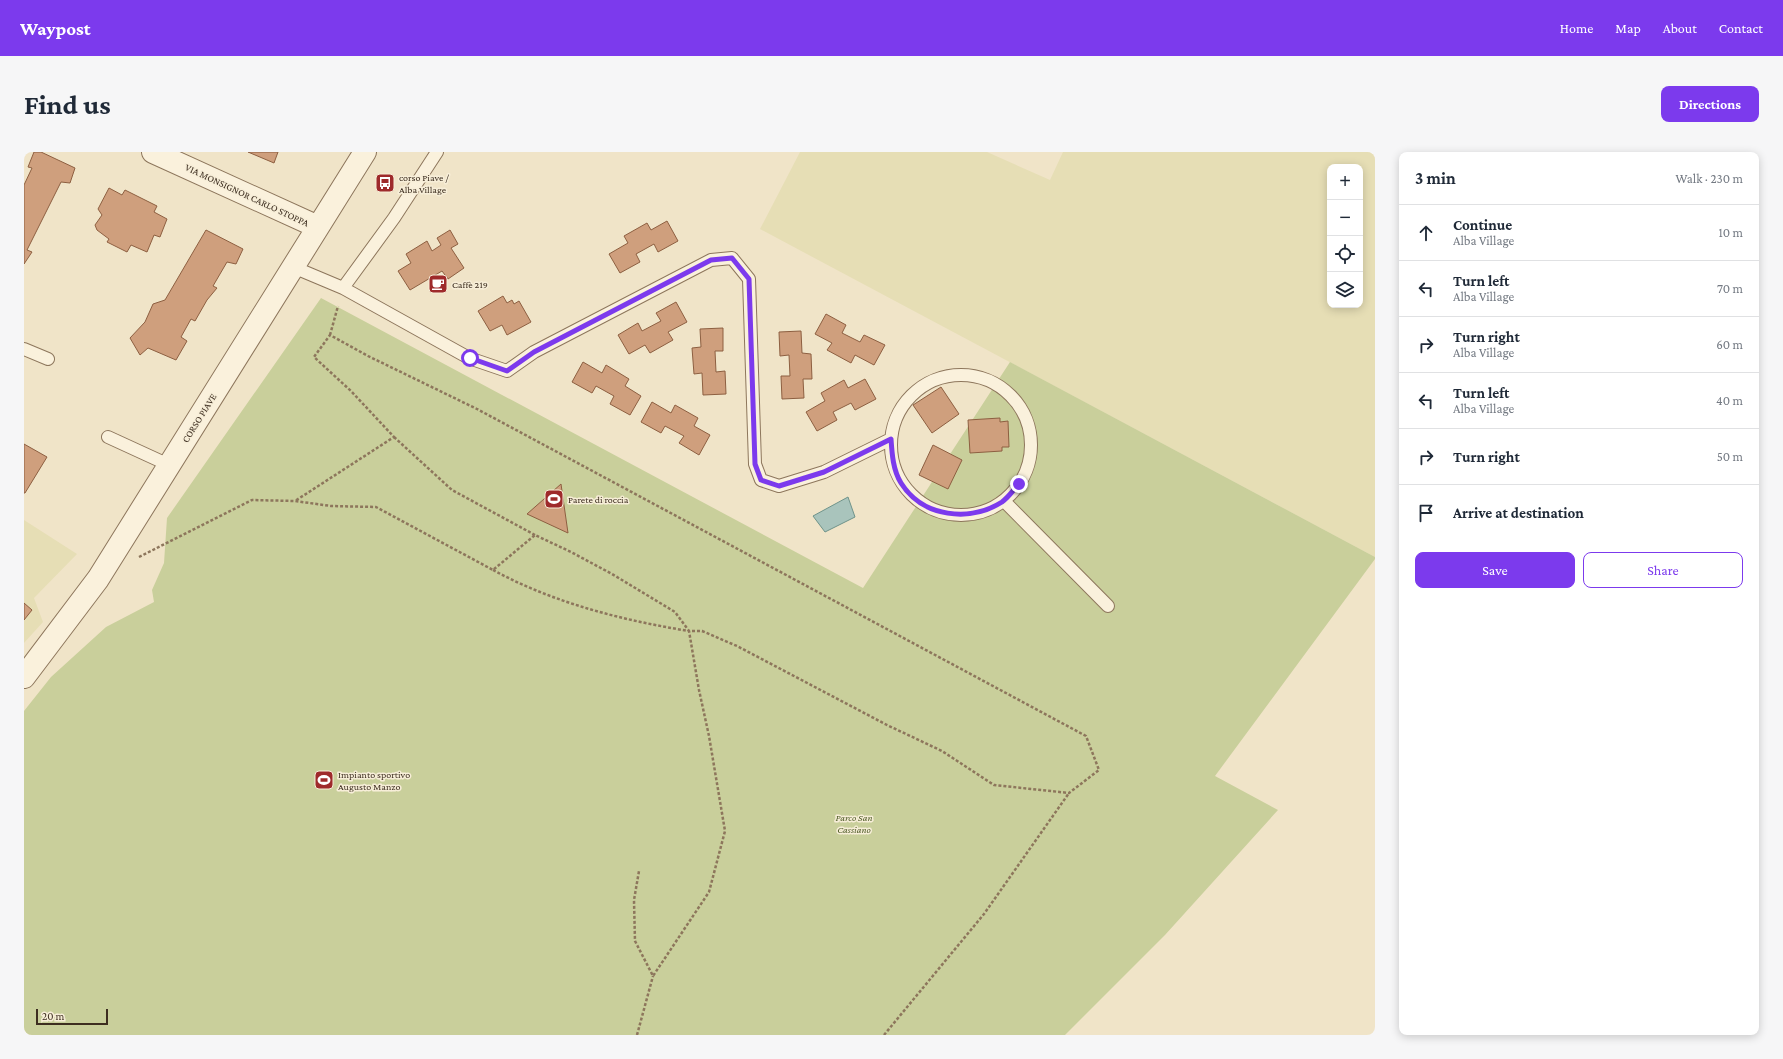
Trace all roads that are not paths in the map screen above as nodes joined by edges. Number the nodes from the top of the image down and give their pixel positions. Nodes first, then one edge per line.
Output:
1 (153, 152) edge
2 (365, 152) edge
3 (437, 152) edge
4 (318, 227) junction
5 (293, 267) junction
6 (343, 288) junction
7 (24, 349) edge
8 (48, 359) dead end
9 (108, 437) dead end
10 (891, 439) junction
11 (169, 465) junction
12 (1004, 501) junction
13 (1108, 606) dead end
14 (24, 677) edge

1 - 4 street, VIA MONSIGNOR CARLO STOPPA
2 - 4 street, CORSO PIAVE
3 - 6 lane
4 - 5 street, CORSO PIAVE
5 - 6 lane
5 - 11 street, CORSO PIAVE
6 - 10 lane
7 - 8 lane
9 - 11 lane
10 - 12 lane
10 - 12 lane
11 - 14 street, CORSO PIAVE
12 - 13 lane

